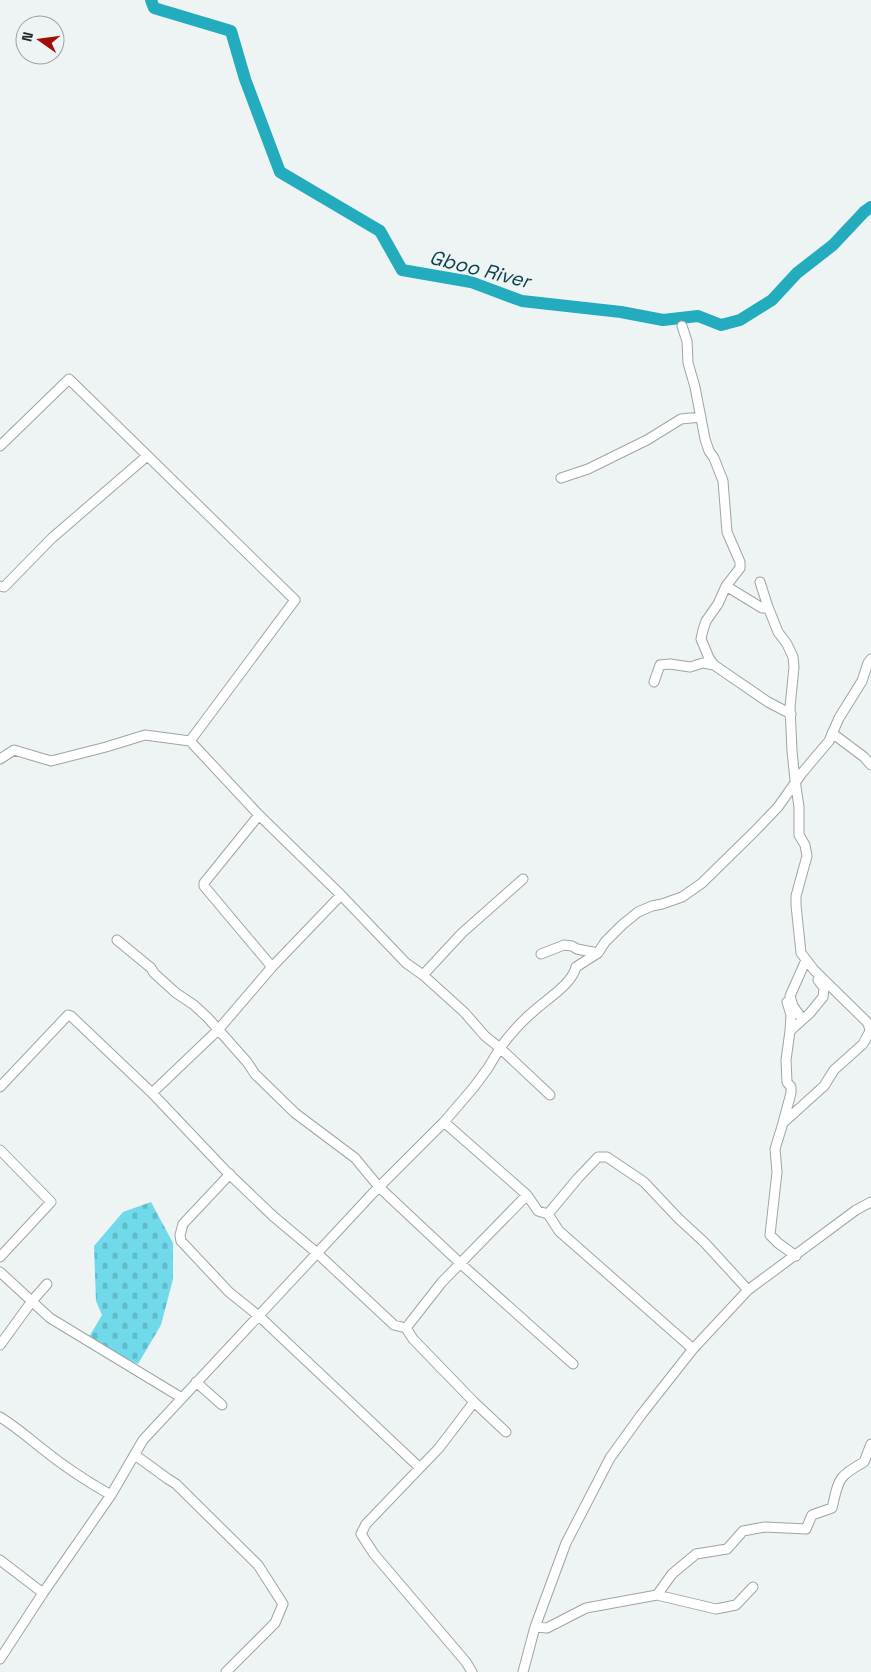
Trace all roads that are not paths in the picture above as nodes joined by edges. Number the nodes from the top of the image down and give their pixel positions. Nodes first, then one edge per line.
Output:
1 (682, 326) dead end
2 (701, 417) junction
3 (0, 446) edge
4 (147, 456) junction
5 (561, 478) dead end
6 (760, 582) dead end
7 (0, 586) edge
8 (726, 586) junction
9 (768, 607) junction
10 (871, 659) edge
11 (714, 665) junction
12 (654, 682) dead end
13 (791, 714) junction
14 (832, 733) junction
15 (190, 741) junction
16 (0, 759) edge
17 (871, 765) edge
18 (795, 783) junction
19 (259, 815) junction
20 (523, 879) dead end
21 (342, 895) junction
22 (117, 940) dead end
23 (598, 953) junction
24 (541, 954) dead end
25 (806, 960) junction
26 (272, 967) junction
27 (814, 970) junction
28 (422, 975) junction
29 (790, 996) junction
30 (802, 1019) junction
31 (218, 1030) junction
32 (790, 1031) junction
33 (871, 1031) edge
34 (500, 1048) junction
35 (0, 1087) edge
36 (152, 1093) junction
37 (550, 1095) dead end
38 (444, 1122) junction
39 (783, 1123) junction
40 (0, 1150) edge
41 (230, 1174) junction
42 (379, 1187) junction
43 (527, 1196) junction
44 (871, 1202) edge
45 (548, 1214) junction
46 (317, 1253) junction
47 (796, 1256) junction
48 (0, 1257) edge
49 (460, 1263) junction
50 (0, 1272) edge
51 (47, 1284) dead end
52 (748, 1290) junction
53 (32, 1301) junction
54 (260, 1316) junction
55 (406, 1328) junction
56 (0, 1345) edge
57 (693, 1349) junction
58 (573, 1364) dead end
59 (196, 1382) junction
60 (182, 1398) junction
61 (474, 1402) junction
62 (222, 1406) dead end
63 (0, 1417) edge
64 (506, 1432) dead end
65 (871, 1444) edge
66 (135, 1455) junction
67 (420, 1468) junction
68 (111, 1495) junction
69 (0, 1560) edge
70 (753, 1587) dead end
71 (43, 1593) junction
72 (657, 1595) junction
73 (535, 1627) junction
74 (0, 1659) edge
75 (226, 1672) edge
76 (472, 1672) edge
77 (524, 1672) edge

1 - 2 street
2 - 5 street
2 - 8 street
3 - 4 street
4 - 7 street
4 - 15 street
6 - 9 street
8 - 9 street
8 - 11 street
9 - 13 street
10 - 14 street
11 - 12 street
11 - 13 street
13 - 18 street
14 - 17 street
14 - 18 street
15 - 16 street
15 - 19 street
18 - 23 street
18 - 25 street
19 - 21 street
19 - 26 street
20 - 28 street
21 - 26 street
21 - 28 street
22 - 31 street
23 - 24 street
23 - 34 street
25 - 27 street
25 - 29 street
26 - 31 street
27 - 30 street
27 - 33 street
28 - 34 street
29 - 30 street
29 - 32 street
30 - 32 street
31 - 36 street
31 - 42 street
32 - 39 street
33 - 39 street
34 - 37 street
34 - 38 street
35 - 36 street
36 - 41 street
38 - 42 street
38 - 43 street
39 - 47 street
40 - 48 street
41 - 46 street
41 - 54 street
42 - 46 street
42 - 49 street
43 - 45 street
43 - 49 street
44 - 47 street
45 - 52 street
45 - 57 street
46 - 54 street
46 - 55 street
47 - 52 street
49 - 55 street
49 - 58 street
50 - 53 street
51 - 53 street
52 - 57 street
53 - 56 street
53 - 60 street
54 - 59 street
54 - 67 street
55 - 61 street
57 - 73 street
59 - 60 street
59 - 62 street
60 - 66 street
61 - 64 street
61 - 67 street
63 - 68 street
65 - 72 street
66 - 68 street
66 - 75 street
67 - 76 street
68 - 71 street
69 - 71 street
70 - 72 street
71 - 74 street
72 - 73 street
73 - 77 street

